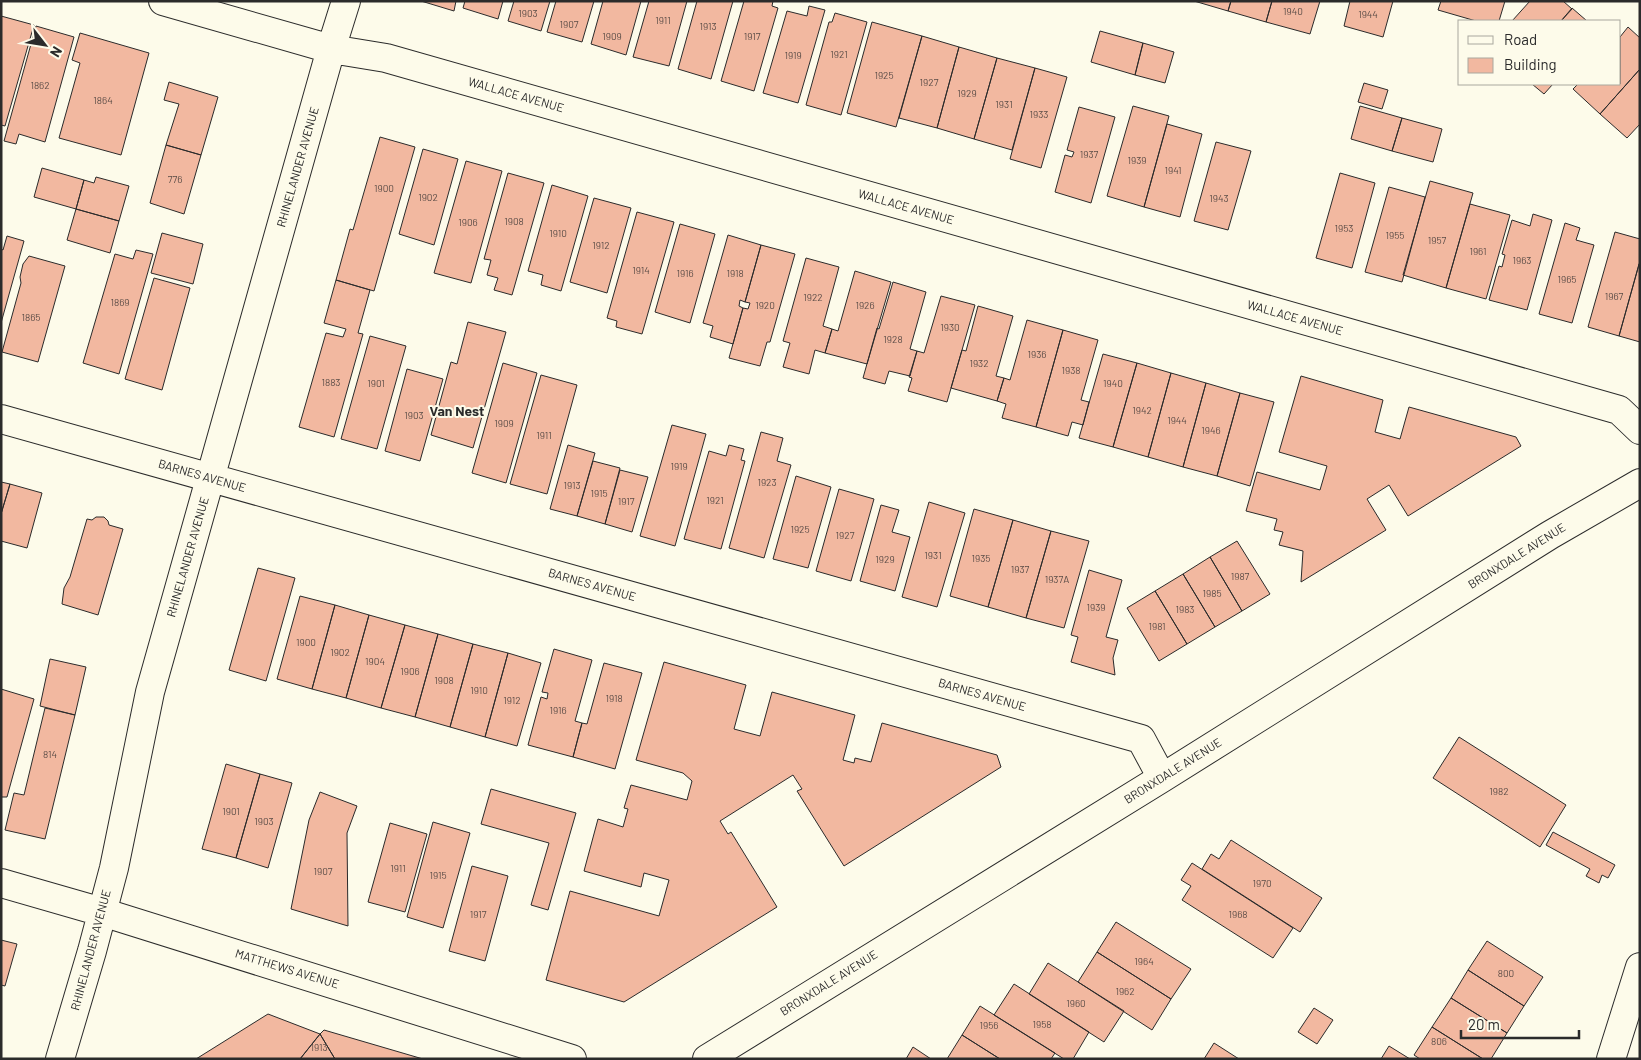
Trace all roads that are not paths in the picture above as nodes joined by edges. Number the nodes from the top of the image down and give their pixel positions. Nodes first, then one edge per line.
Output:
1 (163, 1) edge
2 (346, 1) edge
3 (331, 49) junction
4 (1, 419) edge
5 (1640, 430) edge
6 (210, 478) junction
7 (1640, 483) edge
8 (1162, 778) junction
9 (1, 883) edge
10 (102, 912) junction
11 (1640, 967) edge
12 (60, 1059) edge
13 (572, 1059) edge
14 (707, 1059) edge
15 (1611, 1059) edge

1 - 3 street, WALLACE AVENUE
2 - 3 street, RHINELANDER AVENUE
3 - 5 street, WALLACE AVENUE
3 - 6 street, RHINELANDER AVENUE
4 - 6 street, BARNES AVENUE
6 - 8 street, BARNES AVENUE
6 - 10 street, RHINELANDER AVENUE
7 - 8 street, BRONXDALE AVENUE
8 - 14 street, BRONXDALE AVENUE
9 - 10 street, MATTHEWS AVENUE
10 - 12 street, RHINELANDER AVENUE
10 - 13 street, MATTHEWS AVENUE
11 - 15 street

